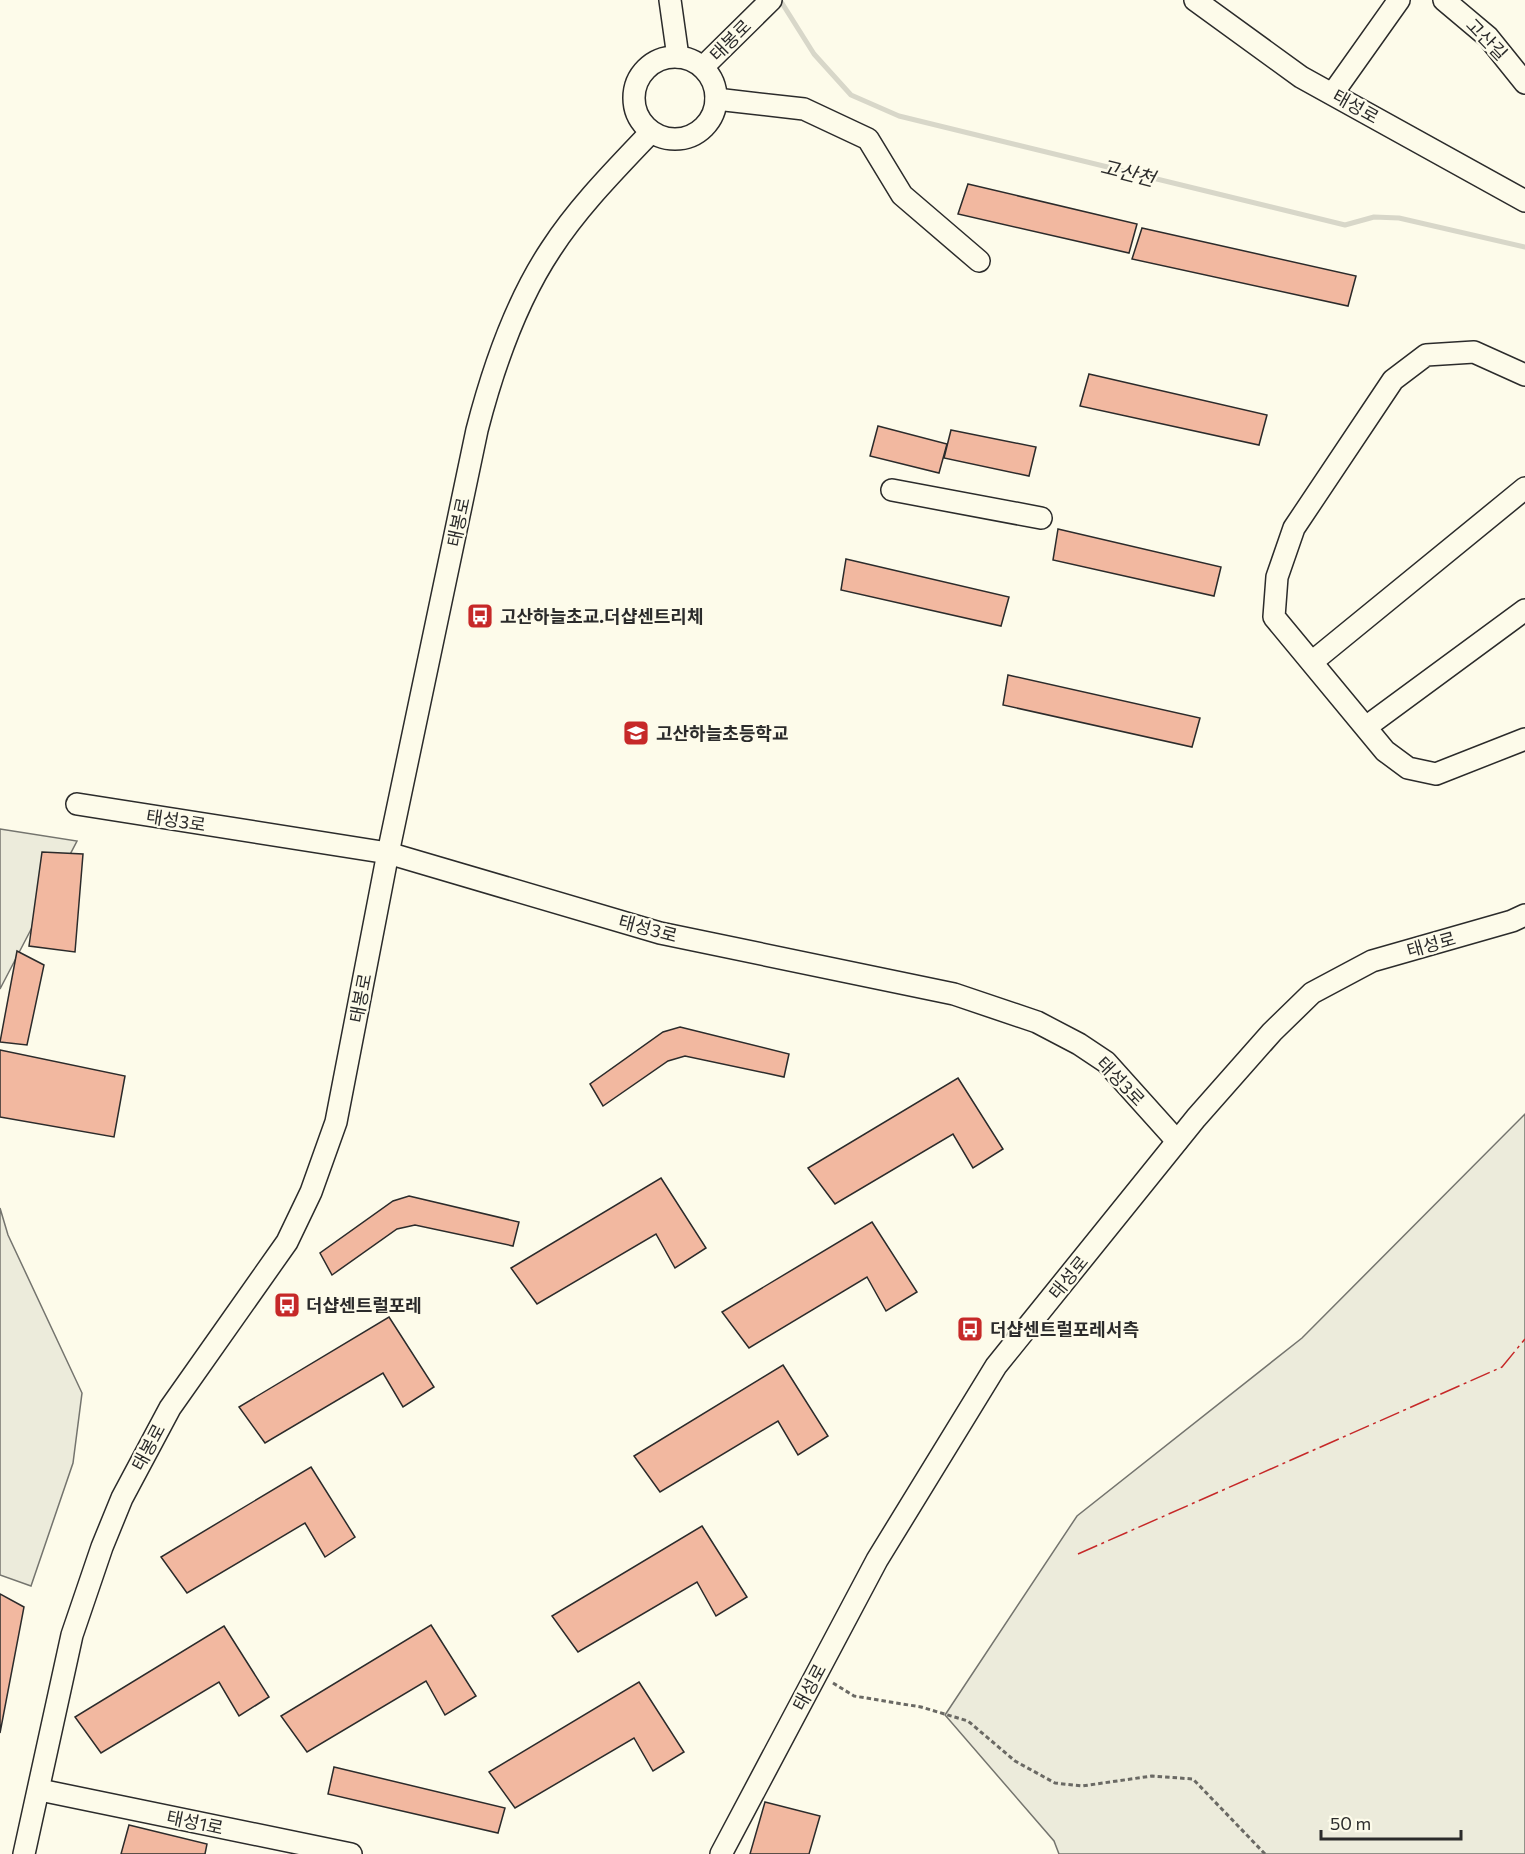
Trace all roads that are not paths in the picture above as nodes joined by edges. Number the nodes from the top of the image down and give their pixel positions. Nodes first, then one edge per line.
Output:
1 (670, 0) edge
2 (1195, 0) edge
3 (1399, 0) edge
4 (1444, 0) edge
5 (764, 7) edge
6 (678, 57) junction
7 (703, 67) junction
8 (1525, 83) edge
9 (1333, 93) junction
10 (716, 99) junction
11 (651, 132) junction
12 (1525, 201) edge
13 (979, 261) dead end
14 (1525, 375) edge
15 (1525, 488) edge
16 (892, 490) dead end
17 (1041, 518) dead end
18 (1525, 610) edge
19 (1312, 662) junction
20 (1366, 727) junction
21 (1525, 739) edge
22 (76, 804) dead end
23 (388, 853) junction
24 (1525, 915) edge
25 (1177, 1141) junction
26 (40, 1790) junction
27 (24, 1854) edge
28 (351, 1854) edge
29 (721, 1854) edge

1 - 6 street
2 - 9 street, 태성로
3 - 9 street
4 - 8 street, 고산길
5 - 7 street, 태봉로
6 - 7 street
6 - 11 street
7 - 10 street
9 - 12 street, 태성로
10 - 11 street
10 - 13 street
11 - 23 street, 태봉로
14 - 19 street
15 - 19 street
16 - 17 street
18 - 20 street
19 - 20 street
20 - 21 street
22 - 23 street, 태성3로
23 - 25 street, 태성3로
23 - 26 street, 태봉로
24 - 25 street, 태성로
25 - 29 street, 태성로
26 - 27 street, 태봉로
26 - 28 street, 태성1로

